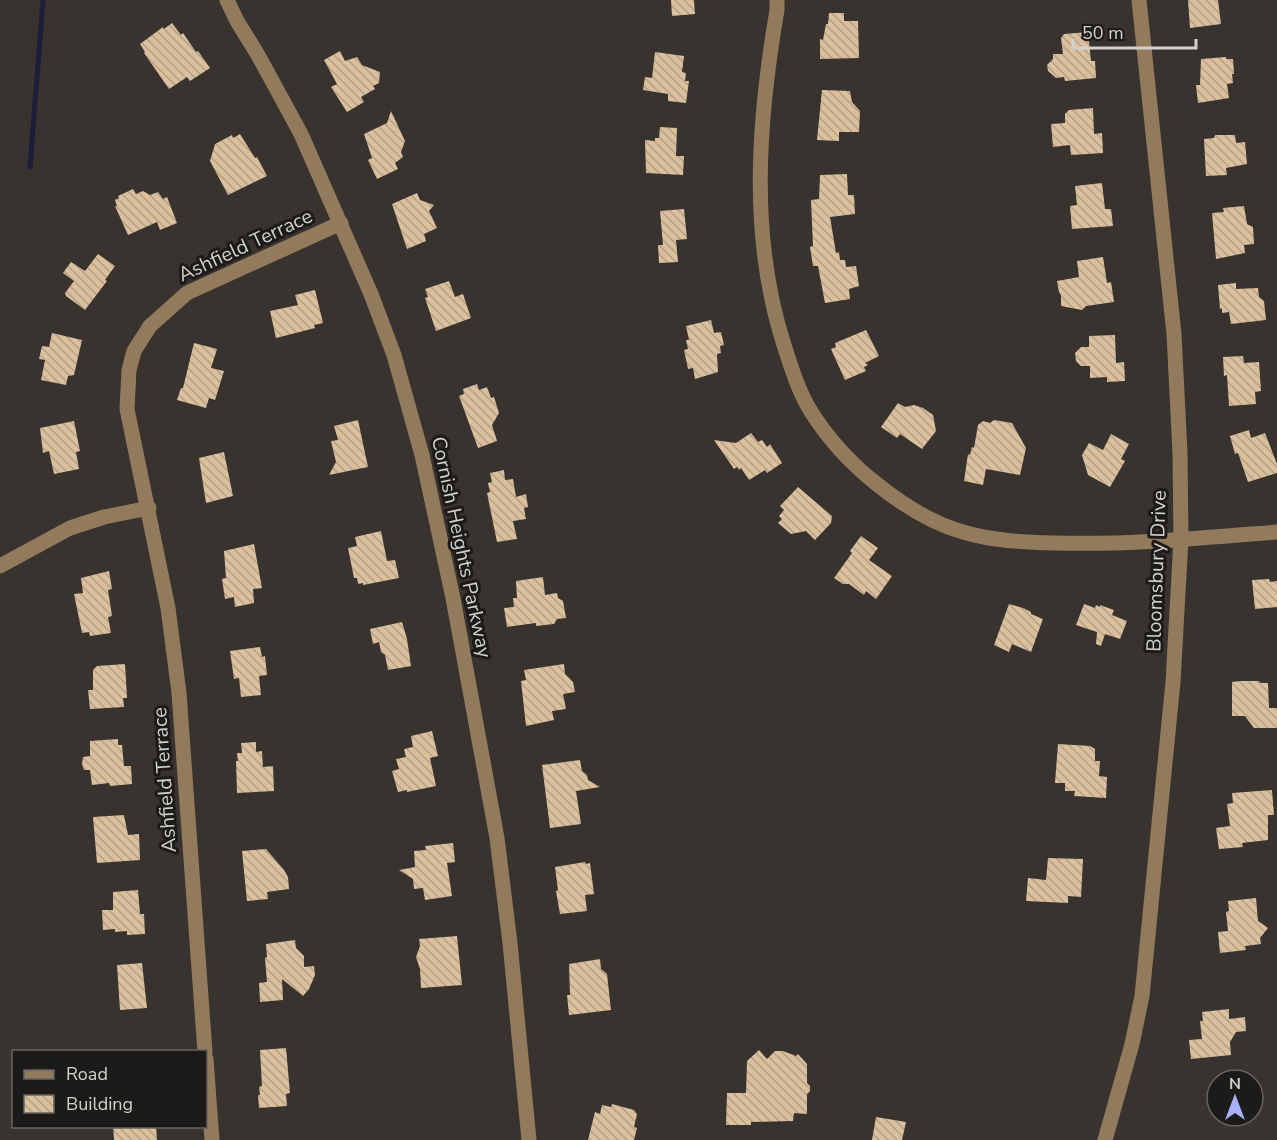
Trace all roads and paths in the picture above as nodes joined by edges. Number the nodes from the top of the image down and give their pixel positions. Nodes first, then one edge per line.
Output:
1 (227, 0) edge
2 (777, 0) edge
3 (1138, 0) edge
4 (341, 223) junction
5 (148, 508) junction
6 (1277, 532) edge
7 (1181, 539) junction
8 (0, 566) edge
9 (205, 1050) edge
10 (207, 1072) edge
11 (212, 1140) edge
12 (529, 1140) edge
13 (1105, 1140) edge

1 - 4 street, Cornish Heights Parkway
2 - 7 street
3 - 7 street, Bloomsbury Drive
4 - 5 street, Ashfield Terrace
4 - 12 street, Cornish Heights Parkway
5 - 8 street
5 - 9 street, Ashfield Terrace
6 - 7 street
7 - 13 street, Bloomsbury Drive
10 - 11 street

